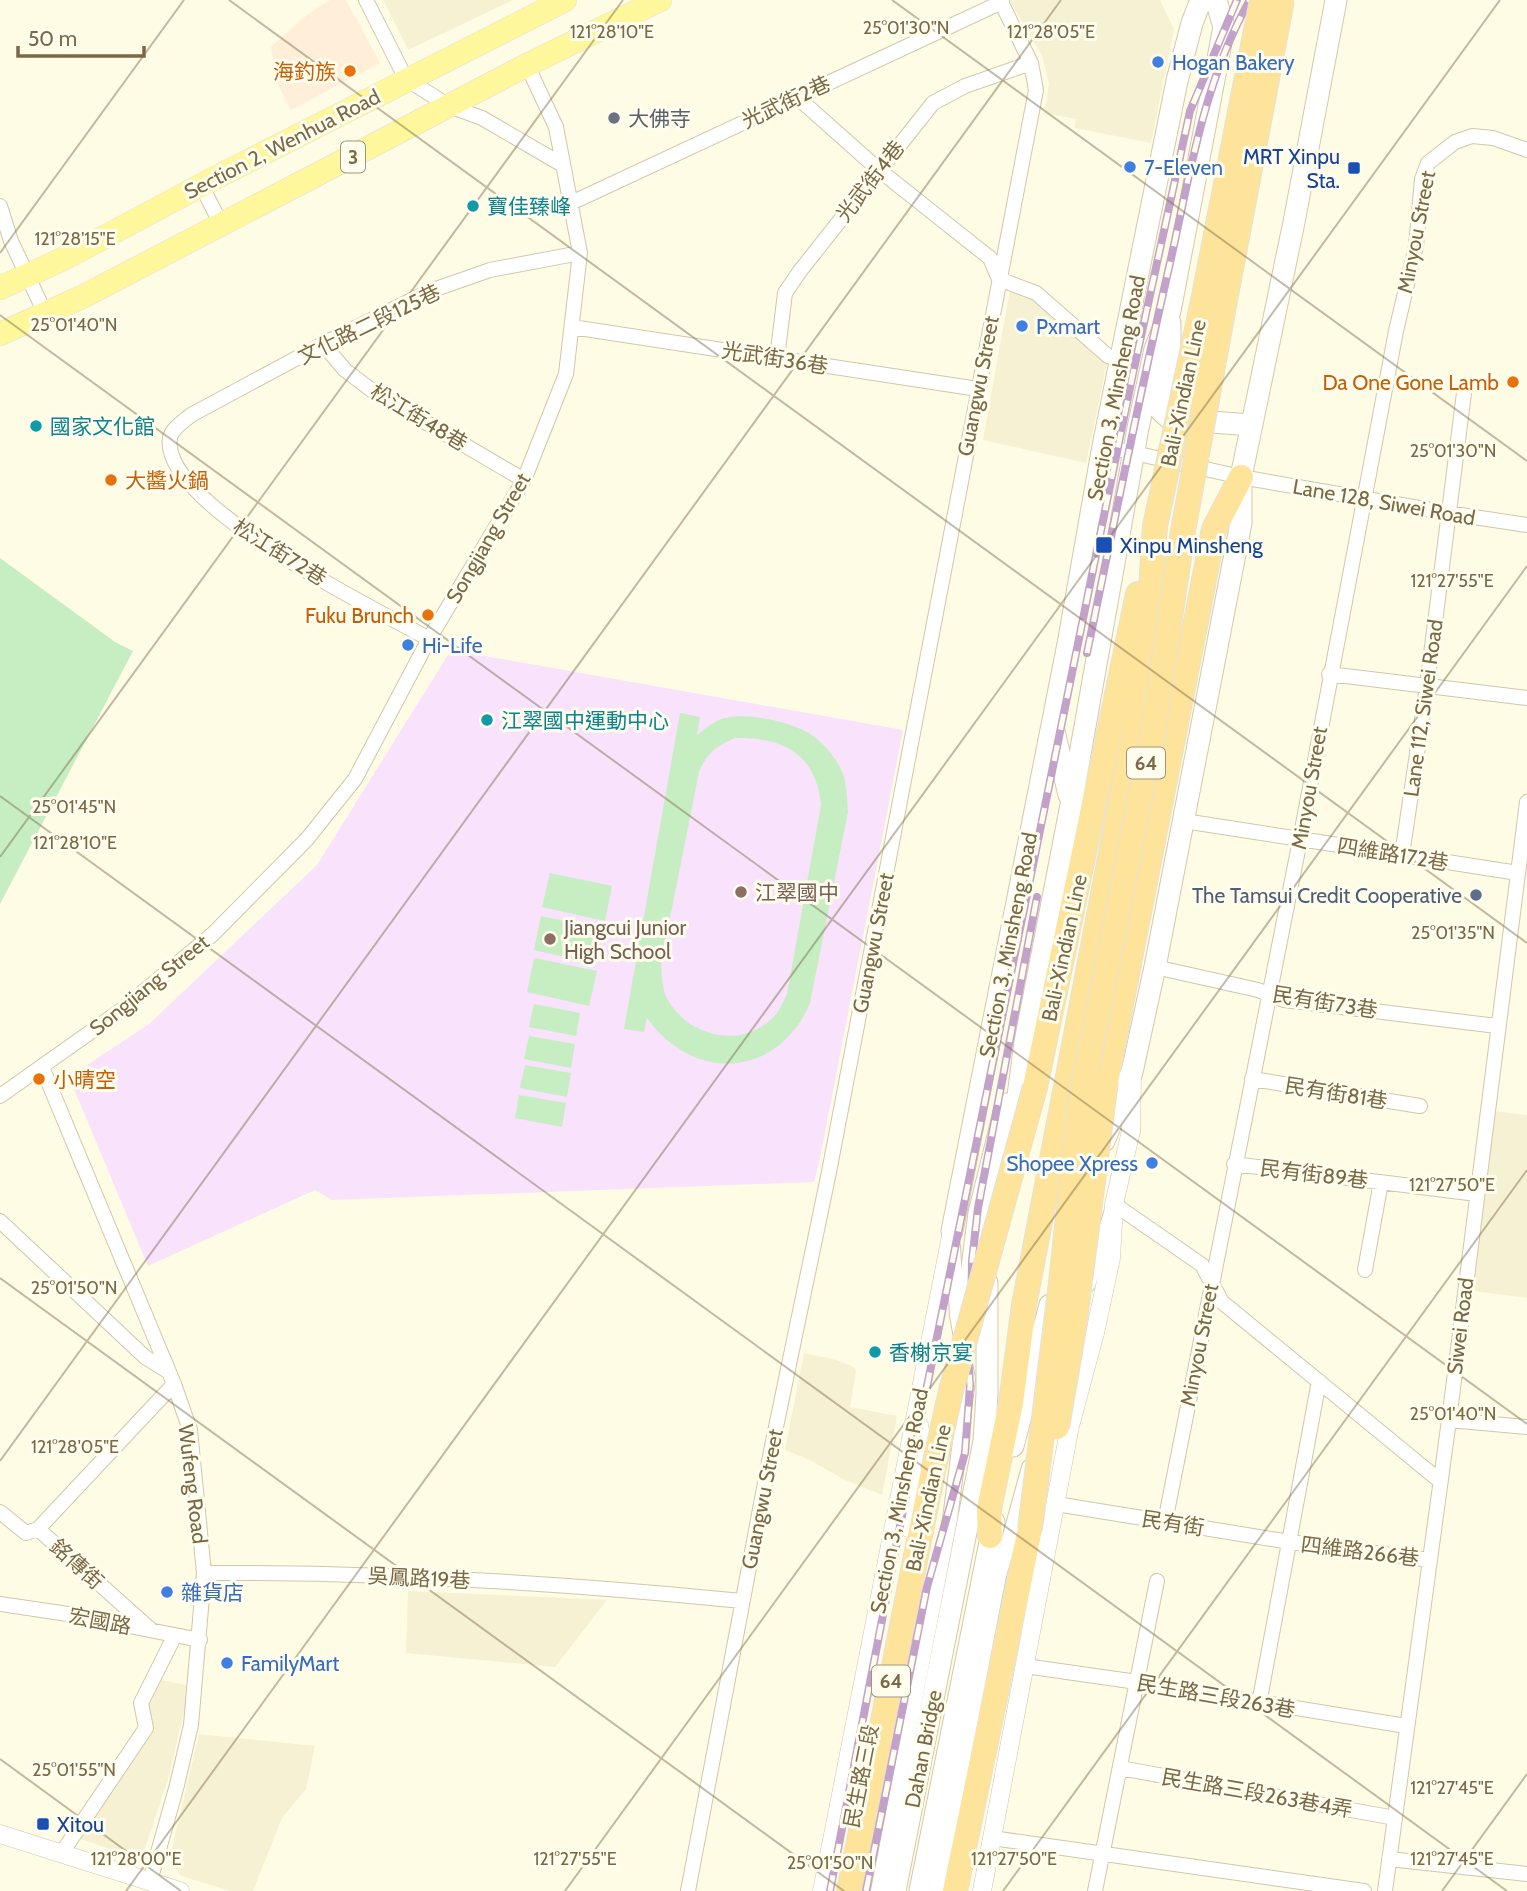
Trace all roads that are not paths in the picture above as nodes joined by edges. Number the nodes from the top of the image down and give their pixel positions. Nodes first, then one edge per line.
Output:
1 (366, 0) edge
2 (565, 0) edge
3 (660, 0) edge
4 (1201, 0) edge
5 (1216, 0) edge
6 (1262, 0) edge
7 (1282, 0) edge
8 (1336, 0) edge
9 (1001, 1) edge
10 (1031, 63) junction
11 (527, 65) junction
12 (406, 79) junction
13 (797, 97) junction
14 (449, 106) junction
15 (1527, 150) edge
16 (561, 164) junction
17 (879, 170) junction
18 (201, 185) junction
19 (571, 203) junction
20 (0, 206) edge
21 (221, 224) junction
22 (580, 253) junction
23 (27, 275) junction
24 (999, 279) junction
25 (0, 288) edge
26 (1170, 311) junction
27 (45, 313) junction
28 (572, 327) junction
29 (0, 334) edge
30 (323, 344) junction
31 (777, 358) junction
32 (1122, 360) junction
33 (978, 389) junction
34 (1464, 393) dead end
35 (1252, 425) junction
36 (172, 431) joint
37 (1103, 446) junction
38 (1133, 452) junction
39 (1241, 477) junction
40 (523, 480) junction
41 (1363, 499) junction
42 (1448, 513) junction
43 (1527, 525) edge
44 (1154, 526) junction
45 (1183, 531) junction
46 (429, 639) junction
47 (1329, 674) junction
48 (1427, 686) junction
49 (1527, 698) edge
50 (1052, 722) junction
51 (1527, 802) edge
52 (1072, 805) junction
53 (1184, 821) junction
54 (1300, 840) junction
55 (1402, 855) junction
56 (1518, 873) junction
57 (1155, 967) junction
58 (1268, 994) junction
59 (1497, 1026) junction
60 (42, 1068) junction
61 (1132, 1072) junction
62 (1252, 1079) junction
63 (1059, 1095) junction
64 (0, 1096) edge
65 (1420, 1106) dead end
66 (1234, 1164) junction
67 (1381, 1182) junction
68 (1477, 1194) junction
69 (1114, 1203) junction
70 (0, 1221) edge
71 (952, 1231) junction
72 (1365, 1270) dead end
73 (1211, 1282) junction
74 (172, 1378) junction
75 (1319, 1381) junction
76 (917, 1414) junction
77 (1449, 1420) junction
78 (1527, 1427) edge
79 (978, 1477) junction
80 (1440, 1481) junction
81 (1056, 1504) junction
82 (0, 1512) edge
83 (1165, 1522) junction
84 (37, 1529) junction
85 (1030, 1529) junction
86 (990, 1536) junction
87 (1290, 1542) junction
88 (1430, 1560) junction
89 (204, 1573) junction
90 (1157, 1581) dead end
91 (742, 1601) junction
92 (0, 1604) edge
93 (943, 1606) junction
94 (983, 1614) junction
95 (151, 1630) junction
96 (175, 1635) junction
97 (200, 1640) junction
98 (1025, 1666) junction
99 (1137, 1682) junction
100 (1259, 1704) junction
101 (1406, 1726) junction
102 (1120, 1769) junction
103 (1395, 1818) junction
104 (0, 1834) edge
105 (992, 1838) junction
106 (1103, 1853) junction
107 (61, 1854) junction
108 (1389, 1859) junction
109 (1527, 1874) edge
110 (150, 1881) junction
111 (180, 1891) edge
112 (688, 1891) edge
113 (822, 1891) edge
114 (839, 1891) edge
115 (849, 1891) edge
116 (877, 1891) edge
117 (895, 1891) edge
118 (920, 1891) edge
119 (937, 1891) edge
120 (955, 1891) edge
121 (982, 1891) edge
122 (1095, 1891) edge
123 (1364, 1891) edge
124 (1385, 1891) edge

1 - 12 street
2 - 12 main road, Section 2, Wenhua Road / 3
3 - 11 main road, Section 2, Wenhua Road / 3
4 - 32 main road, Section 3, Minsheng Road
5 - 26 main road, Section 3, Minsheng Road
6 - 44 highway, Bali-Xindian Line / 64, bridge
7 - 45 highway, Bali-Xindian Line / 64, bridge
8 - 35 main road
9 - 10 street, Guangwu Street
9 - 13 street, 光武街2巷
10 - 17 street, 光武街4巷
10 - 24 street, Guangwu Street
11 - 14 main road, Section 2, Wenhua Road / 3
11 - 16 street, Songjiang Street
12 - 14 street
12 - 18 main road, Section 2, Wenhua Road / 3
13 - 17 street
13 - 19 street, 光武街2巷
14 - 16 street
14 - 21 main road, Section 2, Wenhua Road / 3
15 - 41 street, Minyou Street
16 - 19 street, Songjiang Street
17 - 24 street
17 - 31 street, 光武街4巷
18 - 21 street
18 - 23 main road, Section 2, Wenhua Road / 3
19 - 22 street, Songjiang Street
20 - 23 street
21 - 27 main road, Section 2, Wenhua Road / 3
22 - 28 street, Songjiang Street
22 - 30 street, 文化路二段125巷
23 - 25 main road, Section 2, Wenhua Road / 3
23 - 27 street
24 - 32 street
24 - 33 street, Guangwu Street
26 - 35 main road
26 - 38 main road, Section 3, Minsheng Road
27 - 29 main road, Section 2, Wenhua Road / 3
28 - 31 street, 光武街36巷
28 - 40 street, Songjiang Street
30 - 36 street, 文化路二段125巷
30 - 40 street, 松江街48巷
31 - 33 street, 光武街36巷
32 - 37 main road, Section 3, Minsheng Road
33 - 91 street, Guangwu Street
34 - 42 street, Lane 112, Siwei Road
35 - 39 main road
36 - 46 street, 松江街72巷
37 - 38 street, Lane 128, Siwei Road
37 - 50 main road, Section 3, Minsheng Road
38 - 39 street, Lane 128, Siwei Road
38 - 52 main road, Section 3, Minsheng Road
39 - 41 street, Lane 128, Siwei Road
39 - 53 main road
39 - 85 highway, bridge
40 - 46 street, Songjiang Street
41 - 42 street, Lane 128, Siwei Road
41 - 47 street, Minyou Street
42 - 43 street, Lane 128, Siwei Road
42 - 48 street, Lane 112, Siwei Road
44 - 63 highway
44 - 115 highway, Bali-Xindian Line / 64, bridge
45 - 63 highway, bridge
45 - 85 highway, Bali-Xindian Line / 64, bridge
46 - 60 street, Songjiang Street
47 - 48 street
47 - 54 street, Minyou Street
48 - 49 street
48 - 55 street, Lane 112, Siwei Road
50 - 52 main road
50 - 71 main road, Section 3, Minsheng Road
51 - 56 street, Siwei Road
52 - 79 main road, Section 3, Minsheng Road
53 - 54 street, 四維路172巷
53 - 57 main road
54 - 55 street, 四維路172巷
54 - 58 street, Minyou Street
55 - 56 street, 四維路172巷
56 - 59 street, Siwei Road
57 - 58 street, 民有街73巷
57 - 61 main road
58 - 59 street, 民有街73巷
58 - 62 street, Minyou Street
59 - 68 street, Siwei Road
60 - 64 street, Songjiang Street
60 - 74 street, Wufeng Road
61 - 69 street
61 - 86 main road
62 - 65 street, 民有街81巷
62 - 66 street, Minyou Street
63 - 79 highway
63 - 86 highway
66 - 67 street, 民有街89巷
66 - 73 street, Minyou Street
67 - 68 street, 民有街89巷
67 - 72 street
68 - 77 street, Siwei Road
69 - 73 street
69 - 81 street
69 - 94 street
70 - 74 street
71 - 76 street, Section 3, Minsheng Road
71 - 93 street
73 - 75 street
73 - 83 street, Minyou Street
74 - 84 street
74 - 89 street, Wufeng Road
75 - 80 street
75 - 87 street
76 - 113 street, Section 3, Minsheng Road
76 - 114 street, 民生路三段
77 - 78 street
77 - 80 street, Siwei Road
79 - 93 main road, Section 3, Minsheng Road
80 - 88 street, Siwei Road
81 - 83 street, 民有街
81 - 98 street
82 - 84 street, 銘傳街
83 - 87 street, 民有街
84 - 95 street, 銘傳街
85 - 120 highway, Bali-Xindian Line / 64
86 - 94 main road
87 - 88 street, 四維路266巷
87 - 100 street
88 - 101 street, Siwei Road
89 - 91 street, 吳鳳路19巷
89 - 97 street, Wufeng Road
90 - 99 street
91 - 112 street, Guangwu Street
92 - 95 street, 宏國路
93 - 116 street
93 - 117 main road, Dahan Bridge
94 - 118 main road, Dahan Bridge
94 - 119 street
95 - 96 street, 宏國路
96 - 97 street, 宏國路
96 - 107 street
97 - 110 street, Wufeng Road
98 - 99 street, 民生路三段263巷
98 - 105 street
99 - 100 street, 民生路三段263巷
99 - 102 street
100 - 101 street, 民生路三段263巷
101 - 103 street, Siwei Road
102 - 103 street, 民生路三段263巷4弄
102 - 106 street
103 - 108 street, Siwei Road
104 - 107 street
105 - 106 street
105 - 121 street
106 - 122 street
106 - 123 street
107 - 110 street
108 - 109 street
108 - 124 street, Siwei Road
110 - 111 street

